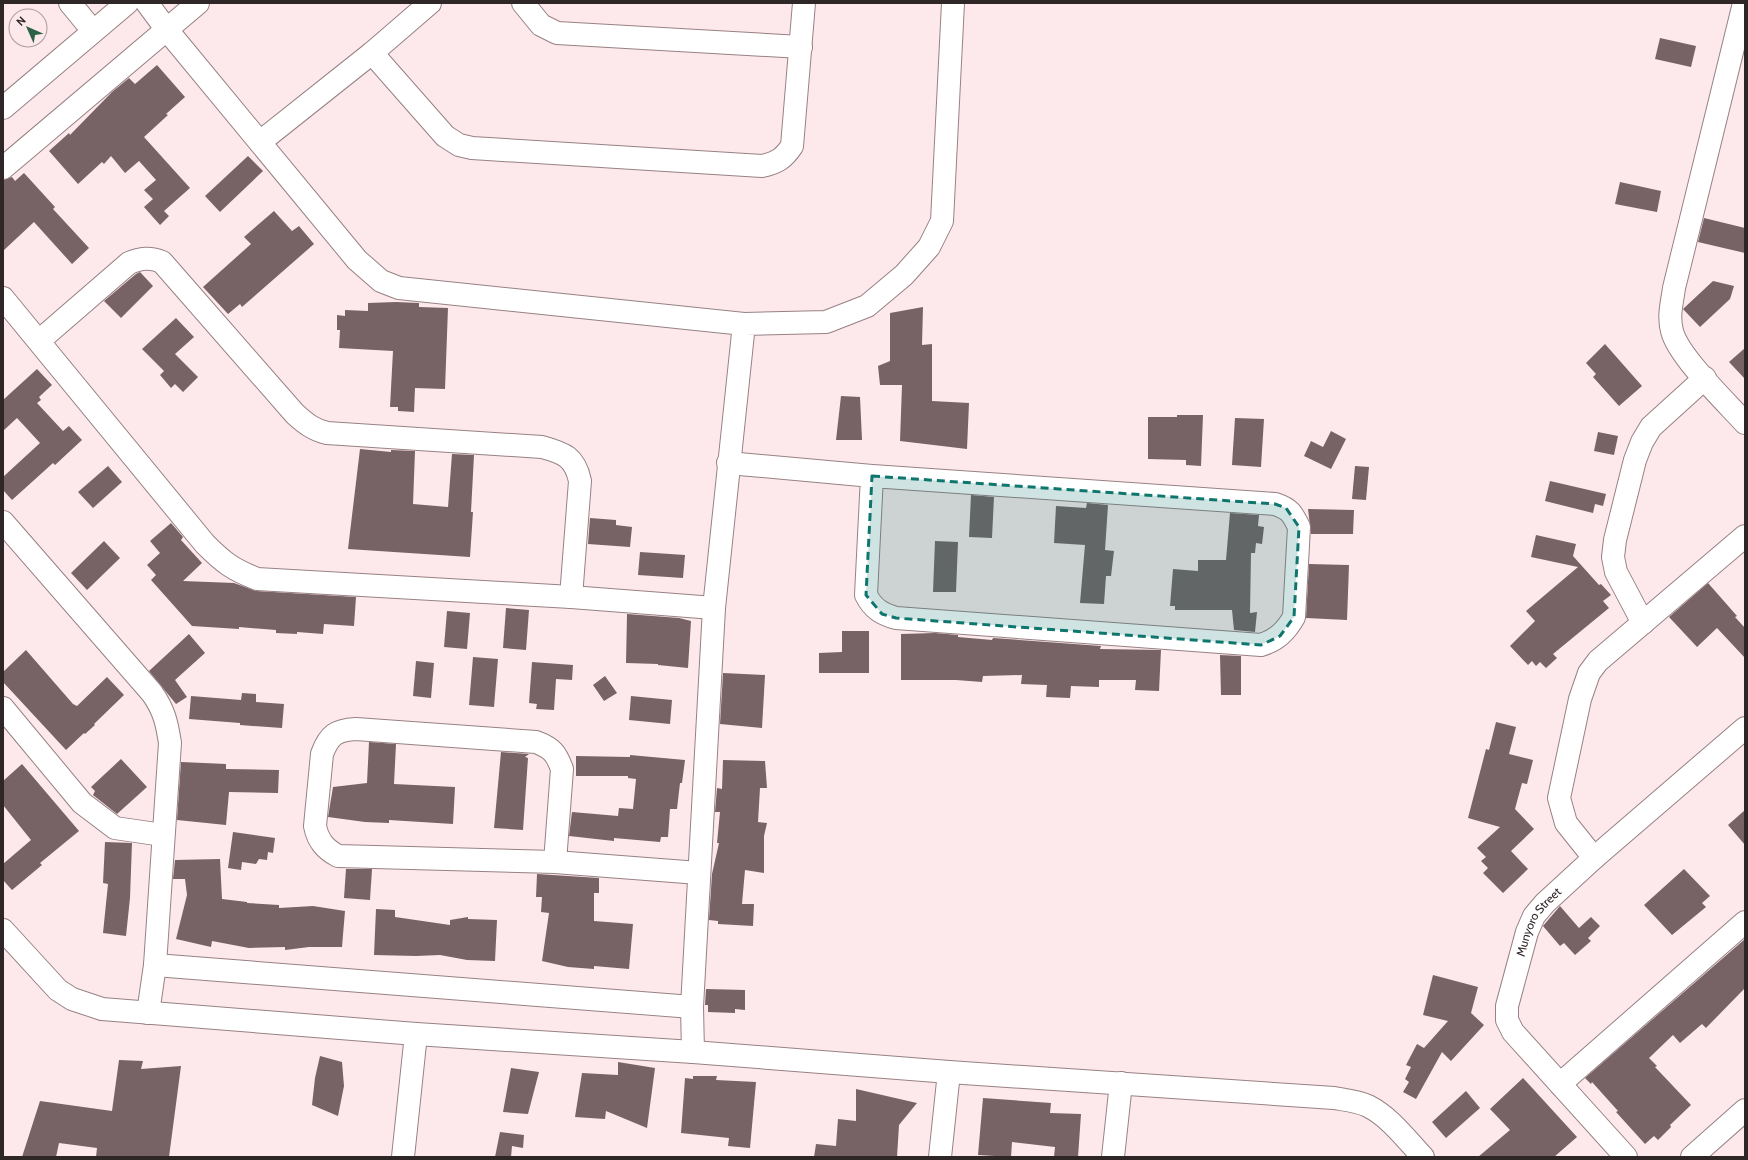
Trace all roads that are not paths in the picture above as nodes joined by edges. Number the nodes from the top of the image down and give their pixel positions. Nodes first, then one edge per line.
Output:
1 (70, 3) edge
2 (127, 3) edge
3 (147, 3) edge
4 (198, 3) edge
5 (430, 3) edge
6 (523, 3) edge
7 (804, 3) edge
8 (953, 3) edge
9 (1744, 3) edge
10 (167, 30) junction
11 (92, 31) junction
12 (801, 47) junction
13 (372, 53) junction
14 (3, 108) edge
15 (260, 142) junction
16 (3, 168) edge
17 (3, 298) edge
18 (744, 324) junction
19 (40, 340) junction
20 (1705, 378) junction
21 (1745, 423) edge
22 (728, 463) junction
23 (872, 476) junction
24 (3, 522) edge
25 (1745, 536) edge
26 (571, 597) junction
27 (714, 608) junction
28 (1643, 623) junction
29 (3, 708) edge
30 (1745, 728) edge
31 (164, 835) junction
32 (1594, 858) junction
33 (555, 862) junction
34 (699, 873) junction
35 (1745, 922) edge
36 (3, 930) edge
37 (155, 965) junction
38 (692, 1007) junction
39 (148, 1013) junction
40 (416, 1034) junction
41 (693, 1052) junction
42 (949, 1072) junction
43 (1120, 1083) junction
44 (1560, 1084) junction
45 (1745, 1110) edge
46 (403, 1157) edge
47 (940, 1157) edge
48 (1112, 1157) edge
49 (1422, 1157) edge
50 (1626, 1157) edge
51 (1692, 1157) edge

1 - 11 street
2 - 11 street
3 - 10 street
4 - 10 street
5 - 13 street
6 - 12 street
7 - 12 street
8 - 18 street
9 - 20 street
10 - 15 street
10 - 16 street
11 - 14 street
12 - 13 street
13 - 15 street
15 - 18 street
17 - 19 street
18 - 22 street
19 - 26 street
19 - 26 street
20 - 21 street
20 - 28 street
22 - 23 street
22 - 27 street
23 - 23 street
24 - 31 street
25 - 28 street
26 - 27 street
27 - 34 street
28 - 32 street
29 - 31 street
30 - 32 street, Munyoro Street
31 - 37 street
32 - 44 street, Munyoro Street
33 - 33 street
33 - 34 street
34 - 38 street
35 - 44 street
36 - 39 street
37 - 38 street
37 - 39 street
38 - 41 street
39 - 40 street
40 - 41 street
40 - 46 street
41 - 42 street
42 - 43 street
42 - 47 street
43 - 48 street
43 - 49 street
44 - 50 street, Munyoro Street
45 - 51 street

